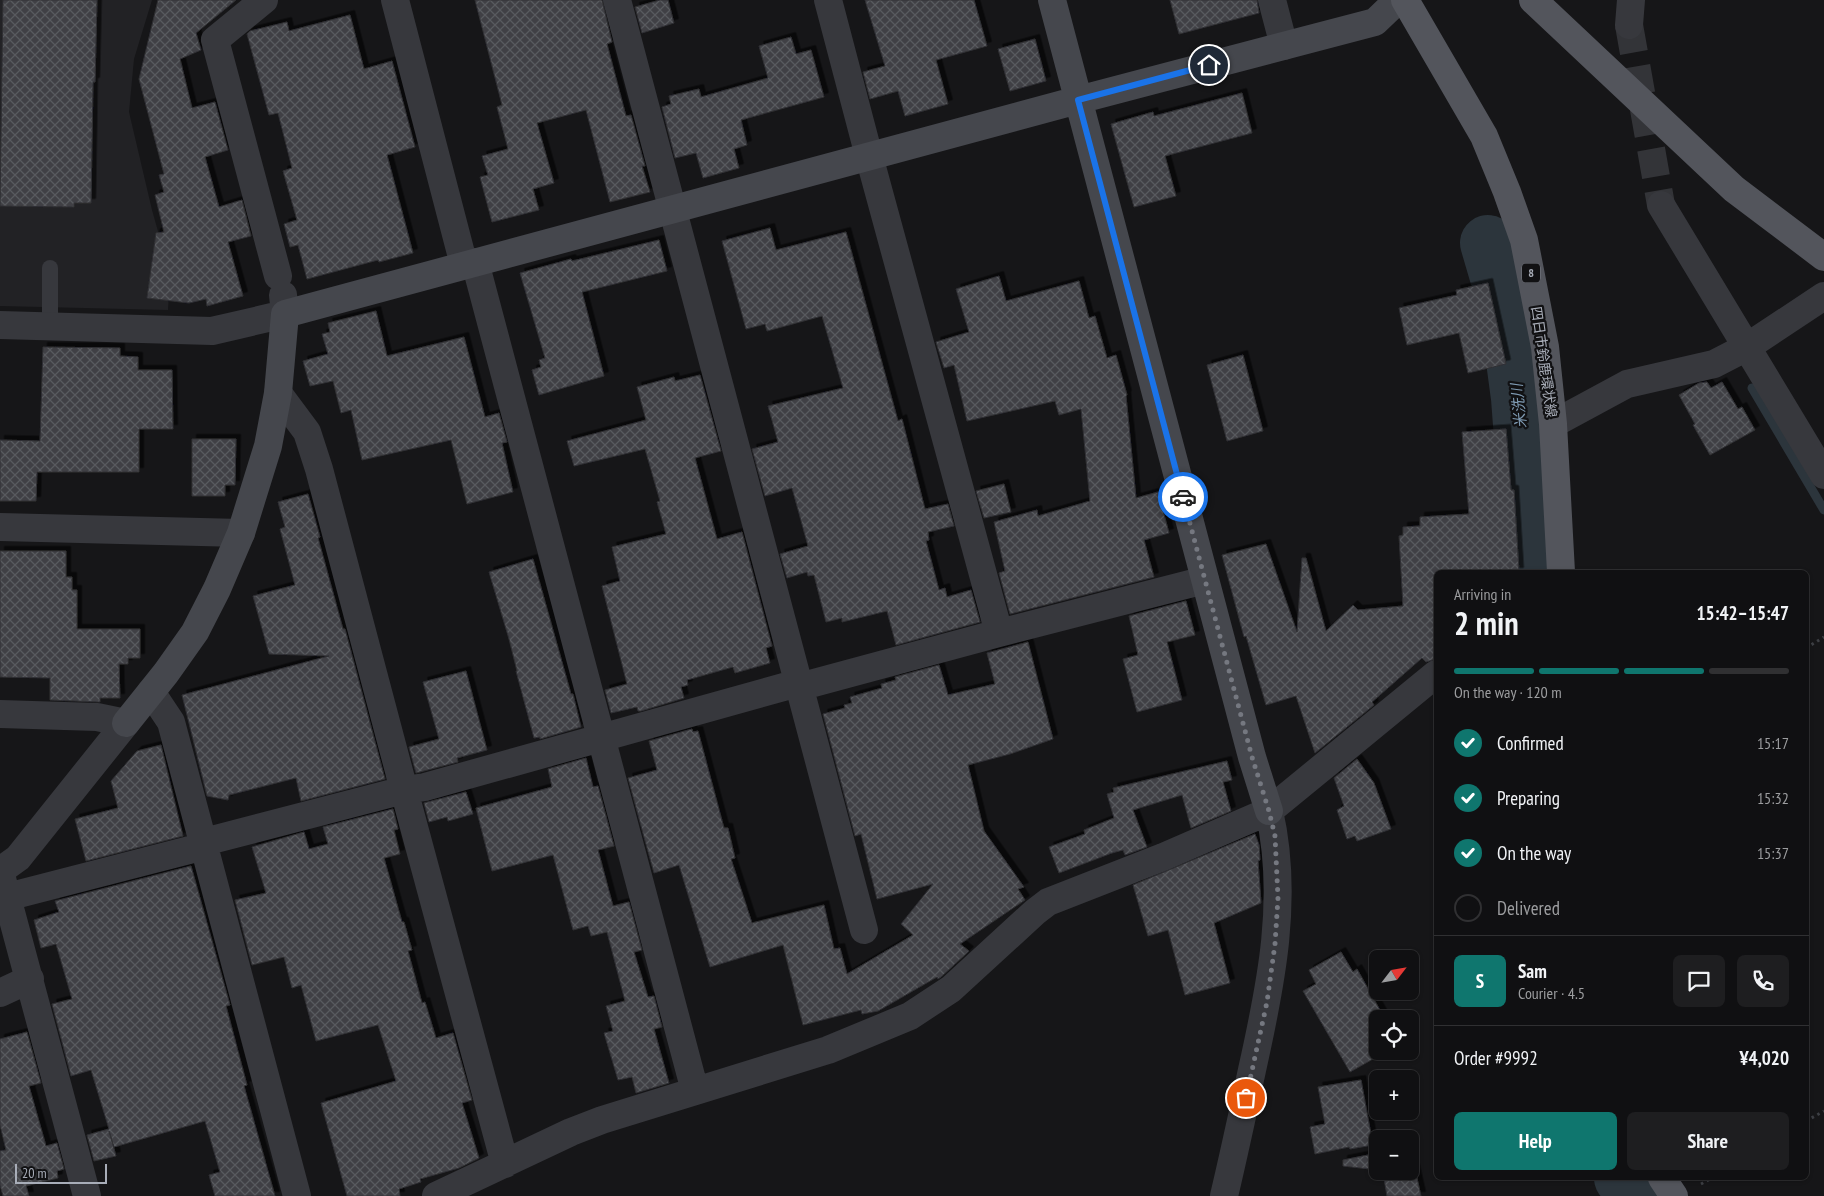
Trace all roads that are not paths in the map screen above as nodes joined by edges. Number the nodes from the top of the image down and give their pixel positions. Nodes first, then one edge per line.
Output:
1 (264, 0) edge
2 (395, 0) edge
3 (617, 0) edge
4 (828, 0) edge
5 (1052, 0) edge
6 (1272, 0) edge
7 (1398, 0) edge
8 (1405, 0) edge
9 (1533, 0) edge
10 (1284, 46) junction
11 (1078, 100) junction
12 (868, 156) junction
13 (1661, 205) tunnel mouth
14 (672, 210) junction
15 (1824, 257) edge
16 (469, 264) junction
17 (50, 268) dead end
18 (282, 295) junction
19 (1824, 296) edge
20 (0, 325) edge
21 (50, 326) junction
22 (1747, 347) junction
23 (278, 393) junction
24 (1553, 424) junction
25 (1824, 475) edge
26 (0, 526) edge
27 (241, 533) junction
28 (1561, 570) edge
29 (1205, 580) junction
30 (999, 632) junction
31 (1434, 676) edge
32 (798, 685) junction
33 (151, 692) junction
34 (0, 714) edge
35 (126, 723) junction
36 (600, 737) junction
37 (404, 790) junction
38 (1269, 811) junction
39 (204, 844) junction
40 (0, 871) edge
41 (7, 897) junction
42 (864, 930) dead end
43 (30, 979) junction
44 (0, 993) edge
45 (695, 1091) junction
46 (505, 1164) junction
47 (1663, 1180) edge
48 (87, 1196) edge
49 (297, 1196) edge
50 (436, 1196) edge
51 (1224, 1196) edge
52 (1674, 1196) edge

1 - 18 street
2 - 16 street
3 - 14 street
4 - 12 street
5 - 11 street
6 - 10 street
7 - 10 street
8 - 24 main road, 四日市鈴鹿環状線 / 8
9 - 15 main road
10 - 11 street
11 - 12 street
11 - 29 street
12 - 14 street
12 - 30 street
13 - 22 street
14 - 16 street
14 - 32 street
16 - 18 street
16 - 36 street
17 - 21 lane
18 - 21 street
18 - 23 street
19 - 22 street
20 - 21 street
22 - 24 street
22 - 25 street
23 - 27 street
23 - 37 street
24 - 28 main road, 四日市鈴鹿環状線 / 8
26 - 27 street
27 - 33 street
29 - 30 street
29 - 38 street
30 - 32 street
31 - 38 street
32 - 36 street
32 - 42 street
33 - 35 street
33 - 39 street
34 - 35 street
35 - 40 street
36 - 37 street
36 - 45 street
37 - 39 street
37 - 46 street
38 - 45 street
38 - 51 street
39 - 41 street
39 - 49 street
40 - 41 street
41 - 43 street
43 - 44 street
43 - 48 street
45 - 46 street
46 - 50 street
47 - 52 main road

